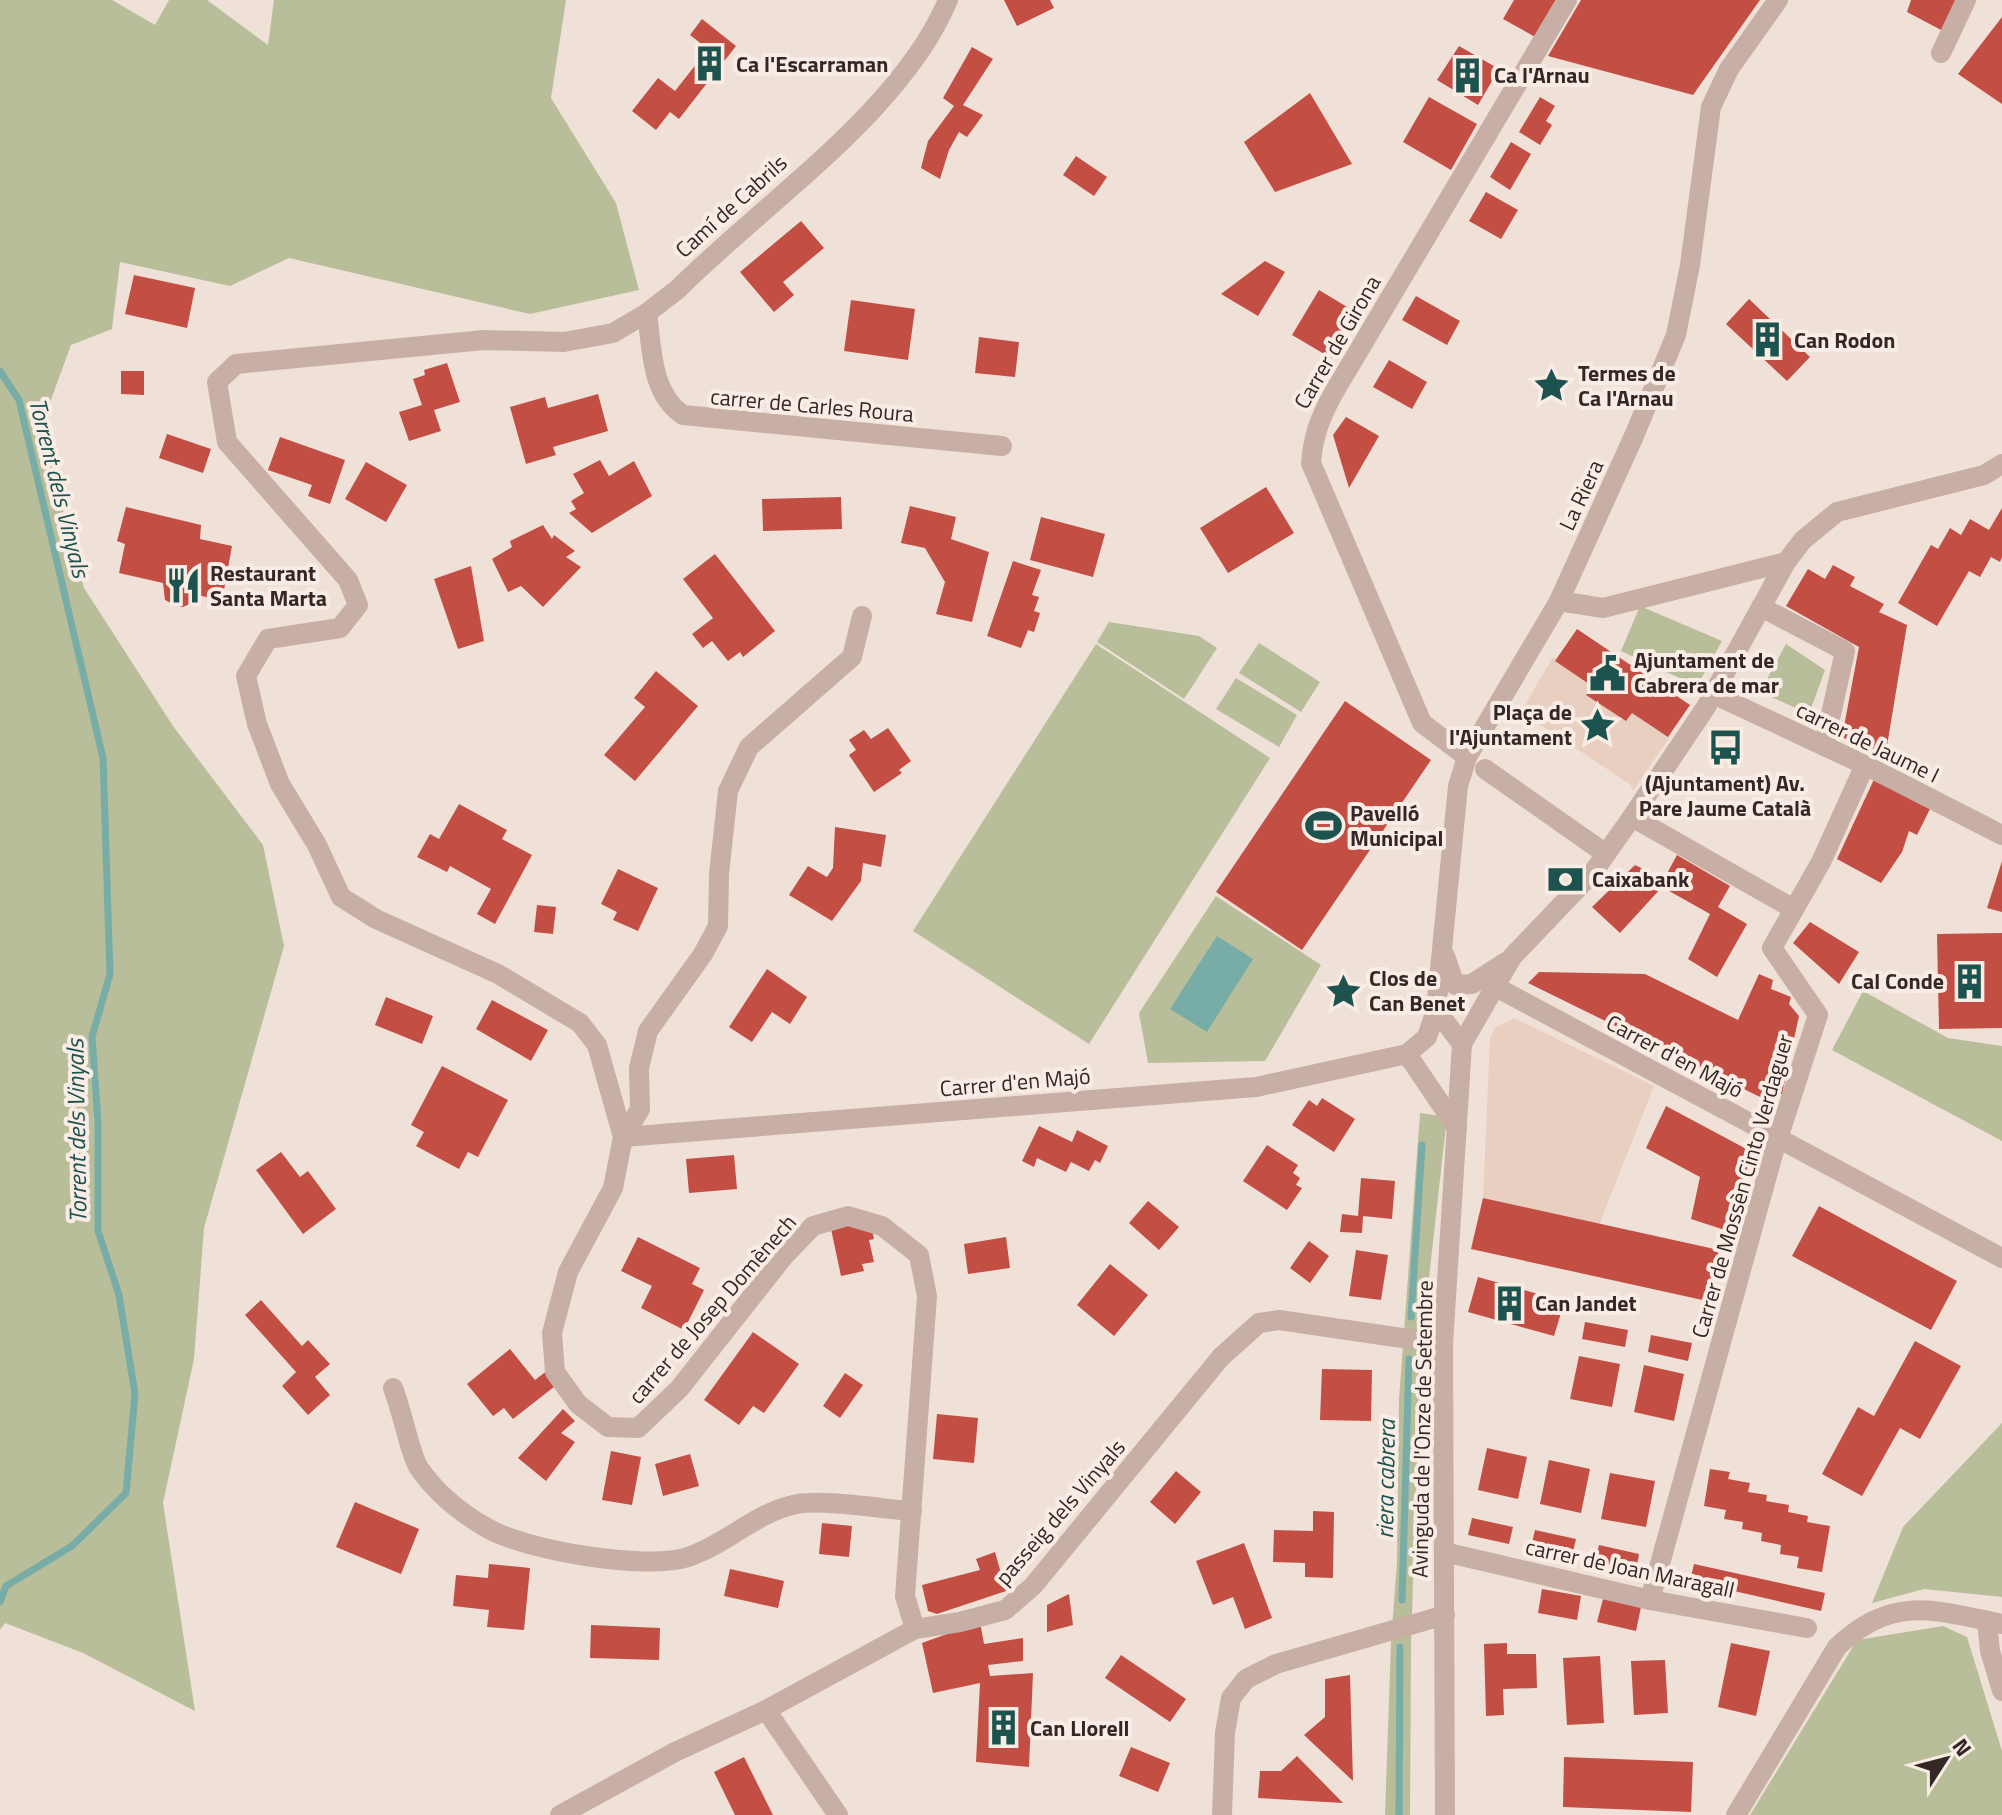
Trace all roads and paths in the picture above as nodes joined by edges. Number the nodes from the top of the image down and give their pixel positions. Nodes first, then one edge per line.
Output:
1 (948, 0) edge
2 (1567, 0) edge
3 (1778, 0) edge
4 (1966, 0) edge
5 (1941, 53) dead end
6 (647, 313) junction
7 (484, 340) joint
8 (1002, 446) dead end
9 (2002, 464) edge
10 (1786, 562) junction
11 (1559, 601) junction
12 (1761, 607) junction
13 (862, 616) dead end
14 (1713, 694) junction
15 (1824, 746) junction
16 (1467, 757) junction
17 (1865, 765) junction
18 (1485, 769) dead end
19 (1632, 817) junction
20 (2002, 835) edge
21 (1606, 854) junction
22 (1792, 908) junction
23 (1442, 930) junction
24 (1512, 957) junction
25 (1494, 986) junction
26 (1436, 1010) junction
27 (1462, 1044) junction
28 (1407, 1054) junction
29 (1422, 1079) junction
30 (1459, 1081) junction
31 (1457, 1128) junction
32 (623, 1137) junction
33 (1777, 1139) junction
34 (2002, 1258) edge
35 (1435, 1343) junction
36 (393, 1388) dead end
37 (912, 1511) junction
38 (1444, 1552) junction
39 (1650, 1600) junction
40 (1445, 1615) junction
41 (1994, 1622) edge
42 (1807, 1628) dead end
43 (915, 1629) junction
44 (2002, 1691) edge
45 (766, 1710) junction
46 (560, 1815) edge
47 (838, 1815) edge
48 (1222, 1815) edge
49 (1445, 1815) edge
50 (1736, 1815) edge

1 - 6 street, Camí de Cabrils
2 - 16 street, Carrer de Girona
3 - 11 street, La Riera
4 - 5 street
6 - 7 street, Camí de Cabrils
6 - 8 street, carrer de Carles Roura
7 - 32 street, carrer de Josep Domènech
9 - 10 street
10 - 11 street
10 - 12 street
11 - 16 street, La Riera
12 - 14 street
12 - 15 street
13 - 32 street
14 - 15 street, carrer de Jaume I
14 - 19 street
15 - 17 street, carrer de Jaume I
16 - 23 street, La Riera
17 - 20 street, carrer de Jaume I
17 - 22 street, Carrer de Mossèn Cinto Verdaguer
18 - 21 street
19 - 21 street
19 - 22 street
21 - 24 street
22 - 33 street, Carrer de Mossèn Cinto Verdaguer
23 - 24 street
23 - 26 street, La Riera
24 - 25 street
25 - 27 street
25 - 33 street, Carrer d'en Majó
26 - 27 street
26 - 28 street
27 - 30 street, Avinguda de l'Onze de Setembre
28 - 29 street
28 - 32 street, Carrer d'en Majó
29 - 30 street
29 - 31 street
30 - 31 street, Avinguda de l'Onze de Setembre
31 - 35 street, Avinguda de l'Onze de Setembre
32 - 37 street, carrer de Josep Domènech
33 - 34 street, Carrer d'en Majó
33 - 39 street, Carrer de Mossèn Cinto Verdaguer
35 - 38 street, Avinguda de l'Onze de Setembre
35 - 43 street, passeig dels Vinyals
36 - 37 street
37 - 43 street, carrer de Josep Domènech
38 - 39 street, carrer de Joan Maragall
38 - 40 street, Avinguda de l'Onze de Setembre
39 - 42 street, carrer de Joan Maragall
40 - 48 street
40 - 49 street, Avinguda de l'Onze de Setembre
41 - 44 street
41 - 50 street
43 - 45 street, passeig dels Vinyals
45 - 46 street, passeig dels Vinyals
45 - 47 street

